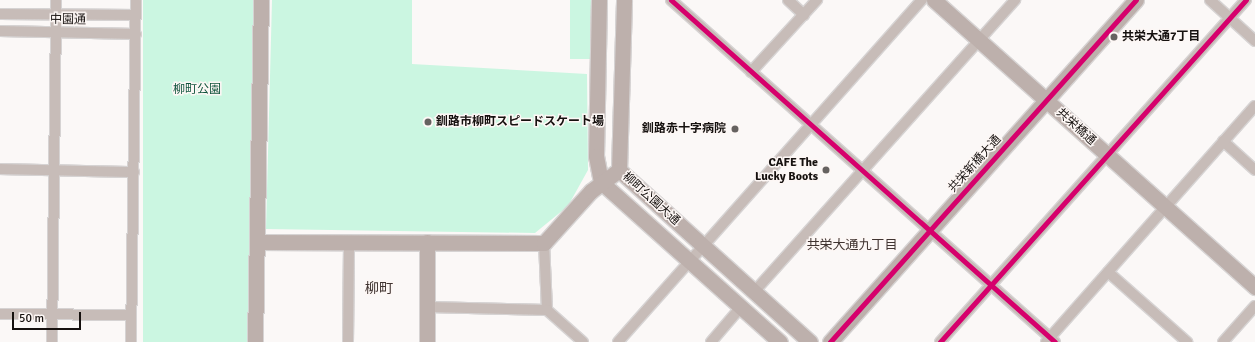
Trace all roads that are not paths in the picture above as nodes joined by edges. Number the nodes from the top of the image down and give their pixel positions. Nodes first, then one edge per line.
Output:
1 (56, 0) edge
2 (136, 0) edge
3 (261, 0) edge
4 (599, 0) edge
5 (624, 0) edge
6 (671, 0) edge
7 (788, 0) edge
8 (817, 0) edge
9 (922, 0) edge
10 (934, 0) edge
11 (1015, 0) edge
12 (1136, 0) edge
13 (1210, 0) edge
14 (1246, 0) edge
15 (0, 14) edge
16 (55, 14) junction
17 (136, 15) junction
18 (804, 15) junction
19 (1230, 18) junction
20 (0, 31) edge
21 (56, 32) junction
22 (136, 34) junction
23 (978, 41) junction
24 (1255, 41) edge
25 (751, 72) junction
26 (1046, 100) junction
27 (1255, 106) edge
28 (811, 125) junction
29 (1223, 141) junction
30 (1107, 155) junction
31 (0, 169) edge
32 (55, 170) junction
33 (619, 170) junction
34 (862, 170) junction
35 (1255, 170) edge
36 (134, 172) junction
37 (601, 182) junction
38 (1166, 207) junction
39 (930, 230) junction
40 (349, 241) junction
41 (257, 242) junction
42 (428, 242) junction
43 (544, 243) junction
44 (702, 245) junction
45 (690, 262) junction
46 (1108, 272) junction
47 (991, 285) junction
48 (1255, 287) edge
49 (754, 292) junction
50 (1255, 306) edge
51 (428, 307) junction
52 (741, 307) junction
53 (547, 310) junction
54 (0, 314) edge
55 (52, 315) junction
56 (131, 315) junction
57 (1050, 340) edge
58 (52, 342) edge
59 (131, 342) edge
60 (255, 342) edge
61 (348, 342) edge
62 (427, 342) edge
63 (583, 342) edge
64 (618, 342) edge
65 (711, 342) edge
66 (780, 342) edge
67 (810, 342) edge
68 (830, 342) edge
69 (940, 342) edge
70 (1187, 342) edge
71 (1223, 342) edge

1 - 16 street
2 - 17 street
3 - 41 street
4 - 37 street
5 - 33 street, 柳町公園大通
6 - 25 street
7 - 18 street
8 - 18 street
9 - 28 street
10 - 23 street, 共栄橋通
11 - 23 street
12 - 26 street, 共栄新橋大通
13 - 19 street
14 - 19 street
15 - 16 street, 中園通
16 - 17 street, 中園通
16 - 21 street
17 - 22 street
18 - 25 street
19 - 24 street
19 - 30 street
20 - 21 street, 中園通
21 - 22 street, 中園通
21 - 32 street
22 - 36 street
23 - 26 street, 共栄橋通
23 - 34 street
25 - 28 street
26 - 30 street, 共栄橋通
26 - 39 street, 共栄新橋大通
27 - 29 street
28 - 34 street
28 - 44 street
29 - 35 street
29 - 38 street
30 - 38 street, 共栄橋通
30 - 47 street
31 - 32 street
32 - 36 street
32 - 55 street
33 - 37 street
33 - 44 street, 柳町公園大通
34 - 39 street
34 - 49 street
36 - 56 street
37 - 43 street
37 - 45 street, 柳町公園大通
38 - 46 street
38 - 48 street, 共栄橋通
39 - 47 street
39 - 68 street, 共栄新橋大通
40 - 41 street
40 - 42 street
40 - 61 street
41 - 60 street
42 - 43 street
42 - 51 street
43 - 53 street
44 - 45 street
44 - 49 street, 柳町公園大通
45 - 52 street, 柳町公園大通
45 - 64 street
46 - 57 street
46 - 70 street
47 - 57 street
47 - 69 street
49 - 67 street, 柳町公園大通
50 - 71 street
51 - 53 street
51 - 62 street
52 - 65 street
52 - 66 street, 柳町公園大通
53 - 63 street
54 - 55 street
55 - 56 street
55 - 58 street
56 - 59 street

